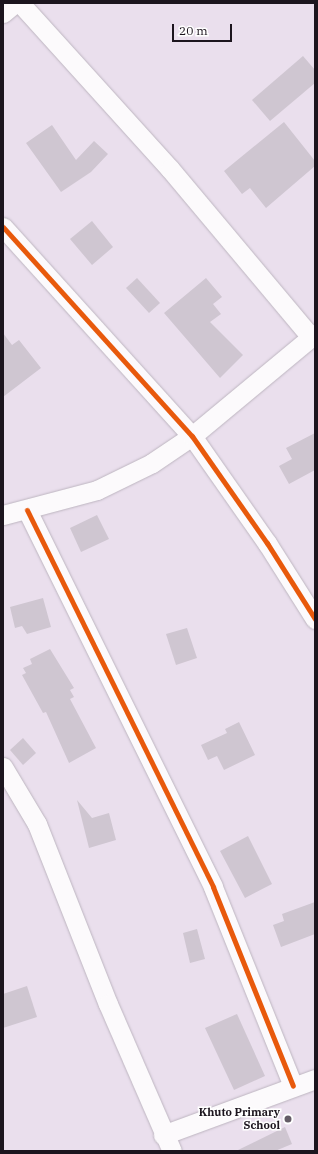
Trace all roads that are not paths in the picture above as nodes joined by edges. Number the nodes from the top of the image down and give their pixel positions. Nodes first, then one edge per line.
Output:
1 (15, 3) edge
2 (20, 3) edge
3 (3, 14) edge
4 (3, 227) edge
5 (313, 335) edge
6 (192, 436) junction
7 (27, 510) junction
8 (3, 515) edge
9 (315, 619) edge
10 (3, 767) edge
11 (315, 1079) edge
12 (293, 1086) junction
13 (167, 1143) edge

1 - 3 street
2 - 5 street
4 - 6 street
5 - 6 street
6 - 7 street
6 - 9 street
7 - 8 street
7 - 12 street
10 - 13 street
11 - 12 street
12 - 13 street

